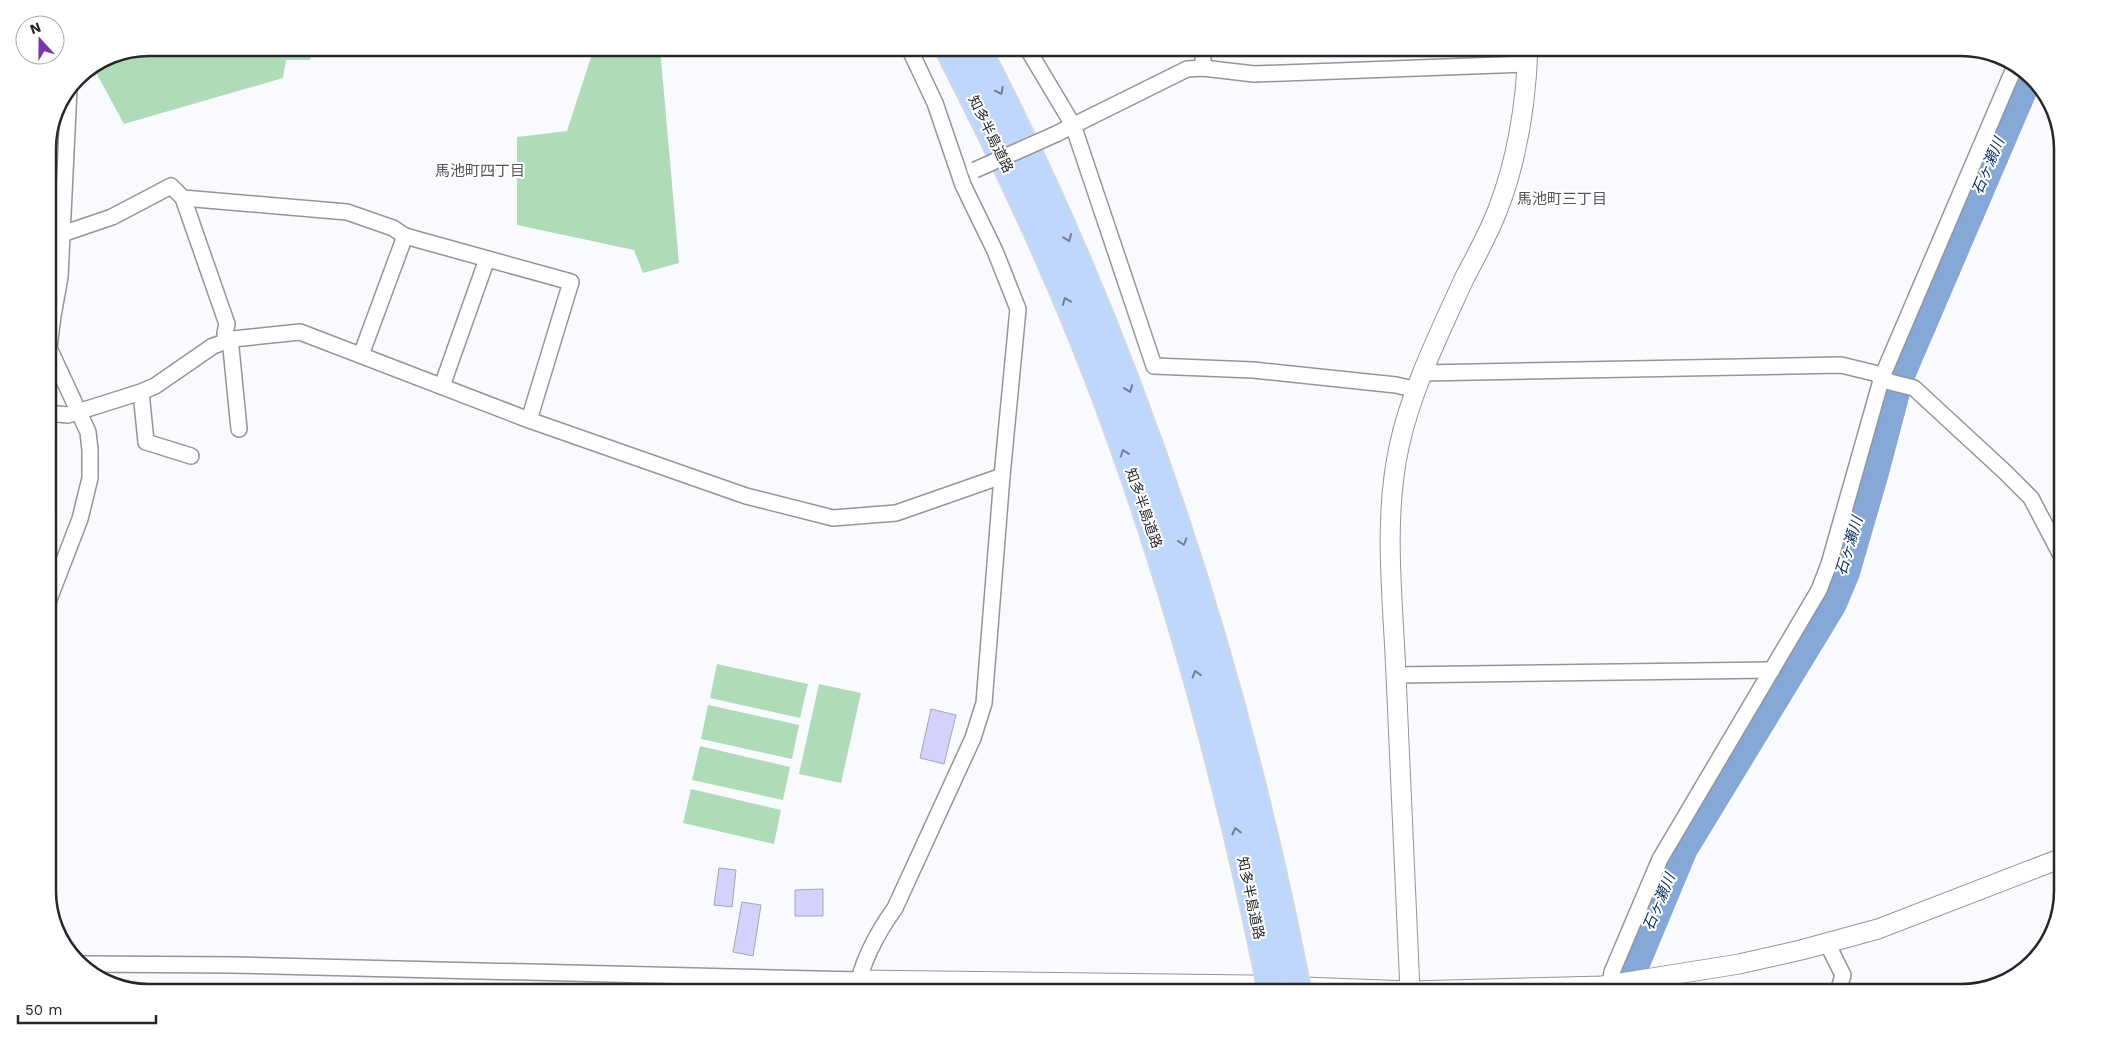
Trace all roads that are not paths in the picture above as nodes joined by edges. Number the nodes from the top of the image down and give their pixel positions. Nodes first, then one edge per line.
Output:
1 (913, 56) edge
2 (952, 56) edge
3 (981, 56) edge
4 (1032, 56) edge
5 (1203, 56) edge
6 (1527, 56) edge
7 (1203, 68) junction
8 (2012, 71) edge
9 (68, 104) edge
10 (1073, 124) junction
11 (963, 185) junction
12 (184, 198) junction
13 (62, 234) junction
14 (406, 236) junction
15 (487, 259) junction
16 (56, 299) edge
17 (229, 341) junction
18 (361, 354) junction
19 (56, 363) edge
20 (1886, 379) junction
21 (1420, 381) junction
22 (442, 386) junction
23 (141, 392) junction
24 (78, 411) junction
25 (56, 414) edge
26 (529, 420) junction
27 (239, 429) dead end
28 (191, 456) dead end
29 (1002, 476) junction
30 (2054, 542) edge
31 (56, 581) edge
32 (1772, 670) junction
33 (1396, 674) junction
34 (2054, 861) edge
35 (1828, 943) junction
36 (92, 964) edge
37 (799, 984) edge
38 (858, 984) edge
39 (1270, 984) edge
40 (1296, 984) edge
41 (1410, 984) edge
42 (1610, 984) edge
43 (1618, 984) edge
44 (1840, 984) edge

1 - 11 street
39 -> 2 highway, 知多半島道路, bridge
3 -> 40 highway, 知多半島道路, bridge
4 - 10 street
5 - 7 street
6 - 7 street
6 - 21 street
7 - 10 street
8 - 20 street
9 - 13 street
10 - 11 street, bridge
10 - 21 street
11 - 29 street
12 - 13 street
12 - 14 street
12 - 17 street
13 - 16 street
14 - 15 street
14 - 18 street
15 - 22 street
15 - 26 street
17 - 18 street
17 - 23 street
17 - 27 street
18 - 22 street
19 - 24 street
20 - 21 street
20 - 30 street
20 - 32 street
21 - 33 street
22 - 26 street
23 - 24 street
23 - 28 street
24 - 25 street
24 - 31 street
26 - 29 street
29 - 38 street
32 - 33 street
32 - 42 street
33 - 41 street
34 - 35 street
35 - 43 street
35 - 44 street
36 - 37 street

